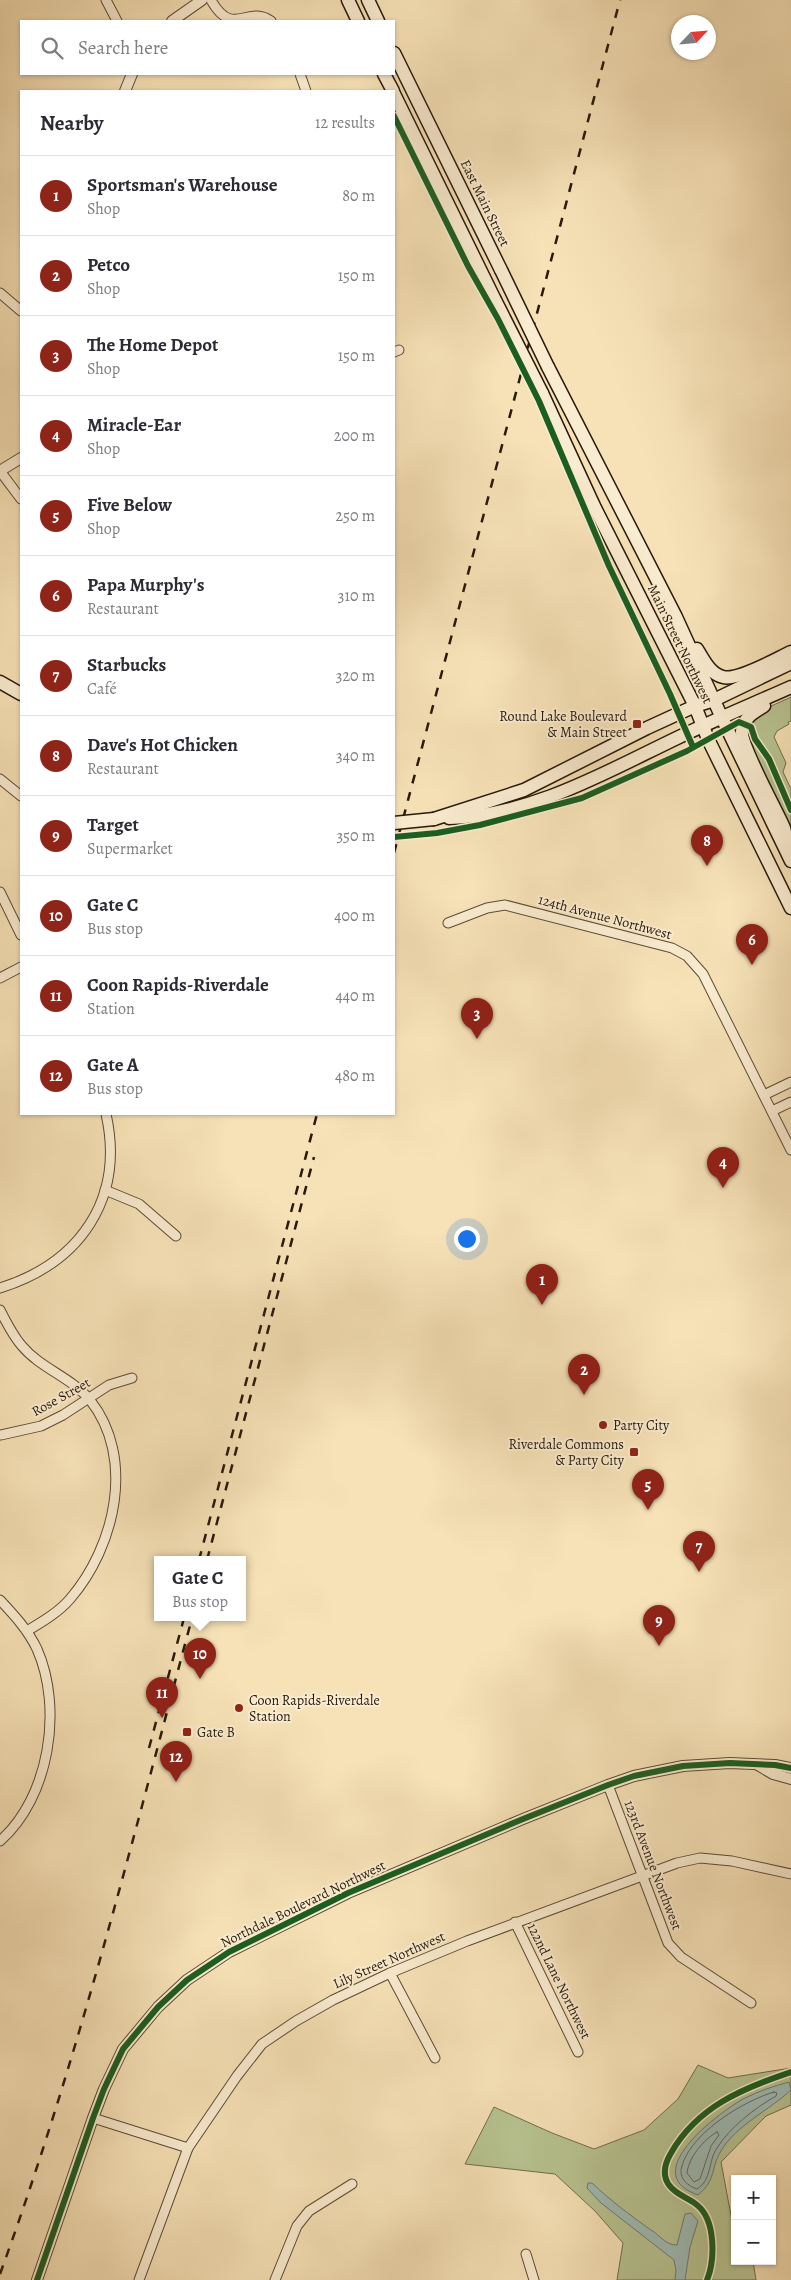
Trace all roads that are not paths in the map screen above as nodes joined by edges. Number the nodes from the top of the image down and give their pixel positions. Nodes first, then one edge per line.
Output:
1 (106, 0) edge
2 (202, 0) edge
3 (211, 0) edge
4 (348, 0) edge
5 (368, 0) edge
6 (116, 20) edge
7 (173, 20) edge
8 (229, 20) edge
9 (241, 20) edge
10 (269, 20) edge
11 (358, 20) edge
12 (378, 20) edge
13 (395, 55) edge
14 (132, 75) edge
15 (300, 75) edge
16 (384, 75) edge
17 (125, 90) edge
18 (306, 90) edge
19 (392, 90) edge
20 (395, 96) edge
21 (0, 293) edge
22 (20, 309) edge
23 (548, 367) joint
24 (20, 459) edge
25 (0, 471) edge
26 (20, 498) edge
27 (685, 638) junction
28 (791, 652) edge
29 (791, 663) edge
30 (0, 682) edge
31 (791, 687) edge
32 (791, 692) edge
33 (20, 693) edge
34 (714, 700) junction
35 (695, 706) junction
36 (722, 718) junction
37 (702, 728) junction
38 (0, 779) edge
39 (20, 795) edge
40 (434, 819) junction
41 (395, 822) edge
42 (789, 857) edge
43 (0, 892) edge
44 (791, 908) edge
45 (448, 923) dead end
46 (20, 934) edge
47 (20, 968) edge
48 (0, 978) edge
49 (791, 1082) edge
50 (764, 1095) junction
51 (791, 1102) edge
52 (772, 1112) junction
53 (106, 1115) edge
54 (791, 1150) edge
55 (105, 1190) junction
56 (176, 1236) dead end
57 (0, 1288) edge
58 (0, 1310) edge
59 (132, 1378) dead end
60 (89, 1398) junction
61 (2, 1435) dead end
62 (0, 1600) edge
63 (27, 1631) junction
64 (757, 1765) junction
65 (791, 1768) edge
66 (791, 1778) edge
67 (608, 1785) junction
68 (0, 1841) edge
69 (791, 1874) edge
70 (641, 1876) junction
71 (515, 1922) junction
72 (390, 1973) junction
73 (751, 2003) dead end
74 (578, 2052) dead end
75 (435, 2058) dead end
76 (93, 2118) junction
77 (188, 2148) junction
78 (352, 2184) dead end
79 (526, 2254) dead end
80 (37, 2280) edge
81 (139, 2280) edge
82 (275, 2280) edge
83 (534, 2280) edge

1 - 6 street
2 - 7 street
3 - 8 street
4 - 11 main road
5 - 12 main road
9 - 10 street
13 - 23 main road, East Main Street, bridge
14 - 17 street
15 - 18 street
16 - 19 main road
20 - 35 main road, Main Street Northwest, bridge
21 - 22 street
23 - 27 main road, Main Street Northwest
24 - 25 street
25 - 26 street
27 - 28 main road
27 - 34 main road, Main Street Northwest
29 - 34 main road
30 - 33 main road
31 - 36 main road
32 - 42 main road
34 - 35 main road
34 - 36 main road, Main Street Northwest
35 - 37 main road, Main Street Northwest
35 - 40 main road
36 - 37 main road
36 - 42 main road, Main Street Northwest
37 - 40 main road
37 - 44 main road, Main Street Northwest
38 - 39 street
40 - 41 main road, bridge
43 - 46 street
45 - 50 street, 124th Avenue Northwest
47 - 48 street
49 - 50 street
50 - 52 street, 124th Avenue Northwest
51 - 52 street
52 - 54 street
53 - 55 street
55 - 56 street
55 - 57 street
58 - 60 street
59 - 60 street, Rose Street
60 - 61 street, Rose Street
60 - 63 street
62 - 63 street
63 - 68 street
64 - 65 street, Northdale Boulevard Northwest
64 - 66 street
64 - 67 street, Northdale Boulevard Northwest
67 - 70 street, 123rd Avenue Northwest
67 - 76 street, Northdale Boulevard Northwest
69 - 70 street, Lily Street Northwest
70 - 71 street, Lily Street Northwest
70 - 73 street, 123rd Avenue Northwest
71 - 72 street, Lily Street Northwest
71 - 74 street, 122nd Lane Northwest
72 - 75 street
72 - 77 street, Lily Street Northwest
76 - 77 street
76 - 80 street, Northdale Boulevard Northwest
77 - 81 street, Lily Street Northwest
78 - 82 street
79 - 83 street

